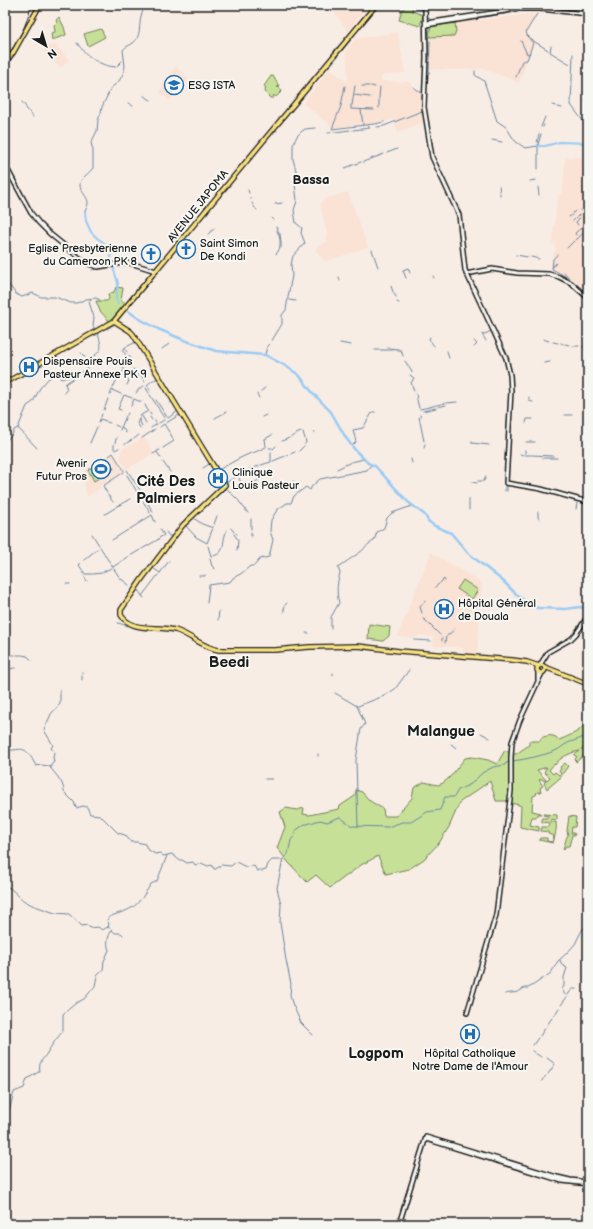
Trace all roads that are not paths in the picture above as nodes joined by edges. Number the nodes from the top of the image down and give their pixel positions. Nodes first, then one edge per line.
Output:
1 (40, 5) edge
2 (376, 5) edge
3 (426, 5) edge
4 (588, 14) edge
5 (426, 24) junction
6 (5, 63) edge
7 (5, 165) edge
8 (156, 271) junction
9 (466, 274) junction
10 (588, 298) edge
11 (114, 321) junction
12 (5, 383) edge
13 (588, 502) edge
14 (588, 616) edge
15 (529, 663) junction
16 (542, 666) junction
17 (537, 671) junction
18 (543, 672) junction
19 (553, 672) junction
20 (538, 680) junction
21 (588, 684) edge
22 (467, 1013) dead end
23 (551, 1177) junction
24 (588, 1183) edge
25 (400, 1224) edge

1 - 6 main road
2 - 8 main road, AVENUE JAPOMA
3 - 5 main road
4 - 5 main road
5 - 9 main road
7 - 8 main road
8 - 11 main road, AVENUE JAPOMA
9 - 10 main road
9 - 13 main road
11 - 12 main road, AVENUE JAPOMA
11 - 15 main road
14 - 16 main road
15 - 16 main road
15 - 17 main road
16 - 17 main road
16 - 18 main road
16 - 19 main road
17 - 18 main road
17 - 20 main road
18 - 19 main road
18 - 20 main road
19 - 21 main road
20 - 22 main road
23 - 24 main road
23 - 24 main road
23 - 25 main road

